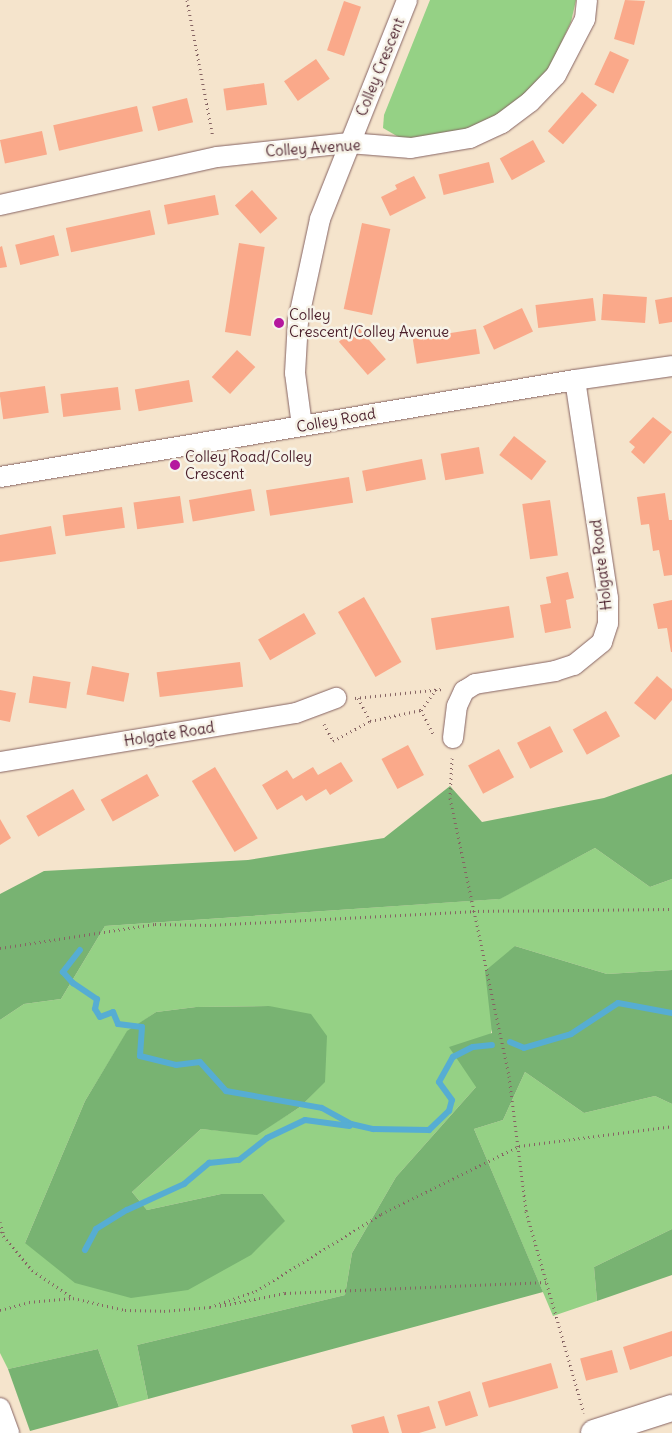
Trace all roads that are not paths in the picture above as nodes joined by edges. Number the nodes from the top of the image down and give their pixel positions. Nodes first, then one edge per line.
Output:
1 (407, 0) edge
2 (587, 0) edge
3 (349, 143) junction
4 (0, 205) edge
5 (672, 366) edge
6 (575, 380) junction
7 (302, 426) junction
8 (0, 477) edge
9 (336, 698) road end
10 (453, 738) road end
11 (0, 762) edge
12 (0, 1408) edge
13 (672, 1408) edge
14 (590, 1428) edge
15 (8, 1433) edge

1 - 3 street, Colley Crescent
2 - 3 street, Colley Avenue
3 - 4 street, Colley Avenue
3 - 7 street, Colley Crescent
5 - 6 street, Colley Road
6 - 7 street, Colley Road
6 - 10 street, Holgate Road
7 - 8 street, Colley Road
9 - 11 street, Holgate Road
12 - 15 street
13 - 14 street

